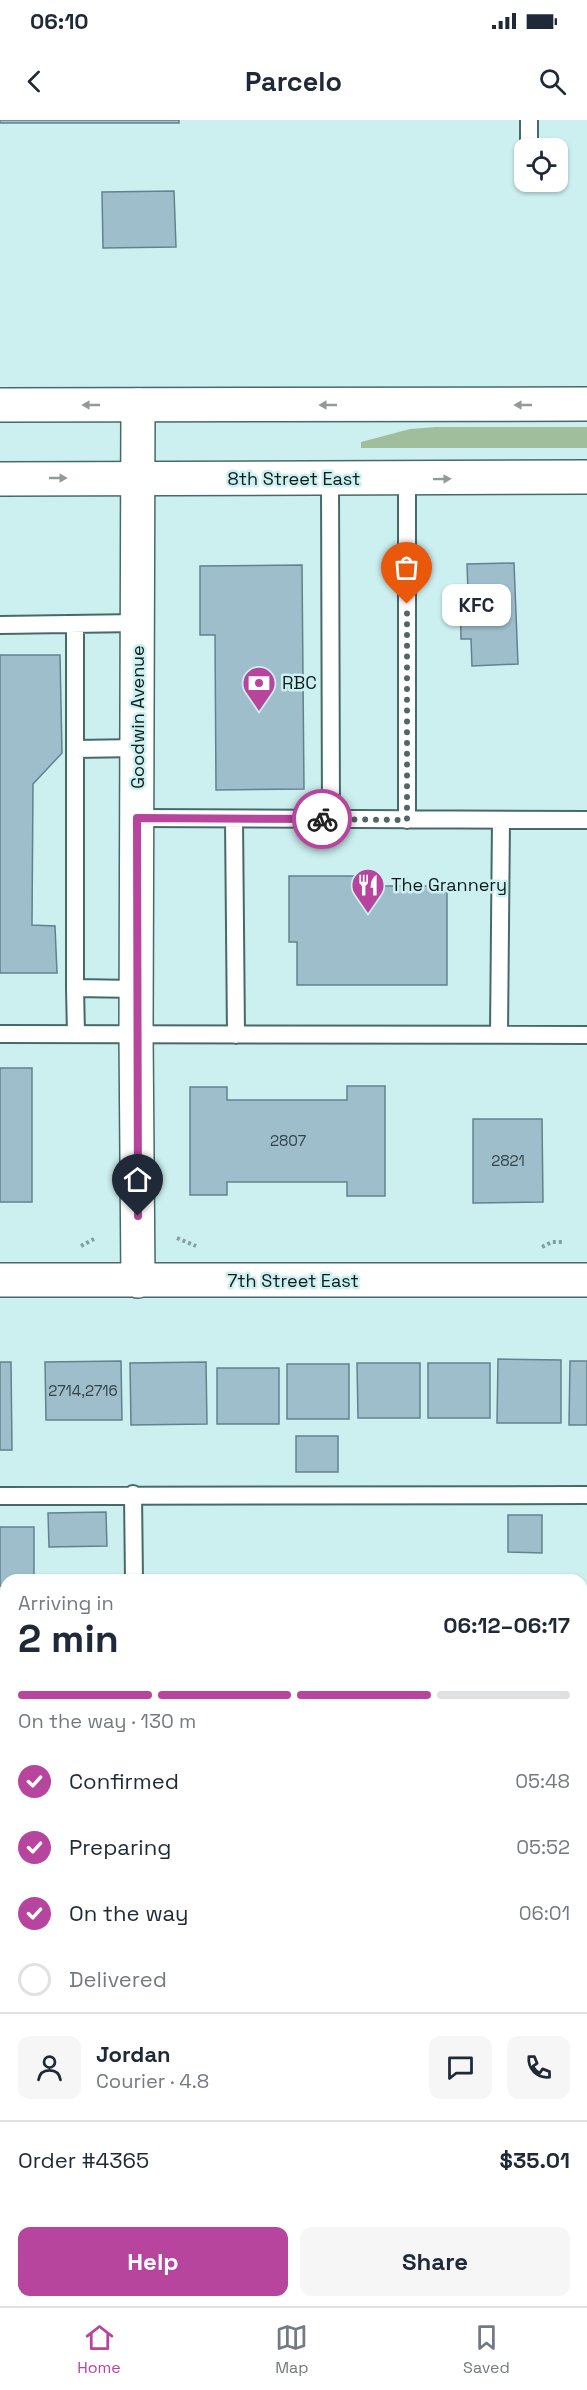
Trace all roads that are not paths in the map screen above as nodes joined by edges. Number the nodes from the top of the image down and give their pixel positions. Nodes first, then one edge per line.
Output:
1 (529, 120) edge
2 (529, 138) edge
3 (587, 404) edge
4 (0, 405) edge
5 (138, 405) junction
6 (138, 477) junction
7 (587, 477) edge
8 (0, 479) edge
9 (330, 480) junction
10 (407, 480) junction
11 (138, 623) junction
12 (75, 624) junction
13 (0, 625) edge
14 (138, 748) junction
15 (75, 749) junction
16 (137, 818) junction
17 (234, 819) junction
18 (331, 819) junction
19 (407, 820) junction
20 (501, 820) junction
21 (587, 820) edge
22 (75, 988) junction
23 (136, 989) junction
24 (0, 1034) edge
25 (76, 1034) junction
26 (136, 1034) junction
27 (499, 1034) junction
28 (236, 1035) junction
29 (587, 1035) edge
30 (0, 1280) edge
31 (587, 1280) edge
32 (138, 1281) junction
33 (133, 1494) junction
34 (587, 1495) edge
35 (0, 1496) edge
36 (134, 1574) edge

1 - 2 lane
3 -> 5 street
5 -> 4 street
5 - 6 street, Goodwin Avenue
8 -> 6 street, 8th Street East
6 - 9 street, 8th Street East
6 - 11 street, Goodwin Avenue
10 -> 7 street, 8th Street East
9 - 10 street, 8th Street East
9 - 18 lane
10 - 19 lane
11 - 12 lane
11 - 14 street, Goodwin Avenue
12 - 13 lane
12 - 15 lane
14 - 15 lane
14 - 16 street, Goodwin Avenue
15 - 22 lane
16 - 17 lane
16 - 23 street, Goodwin Avenue
17 - 18 lane
17 - 28 lane
18 - 19 lane
19 - 20 lane
20 - 21 lane
20 - 27 lane
22 - 23 lane
22 - 25 lane
23 - 26 street, Goodwin Avenue
24 - 25 lane
25 - 26 lane
26 - 28 lane
26 - 32 street, Goodwin Avenue
27 - 28 lane
27 - 29 lane
30 - 32 street, 7th Street East
31 - 32 street, 7th Street East
33 - 34 lane
33 - 35 lane
33 - 36 lane

